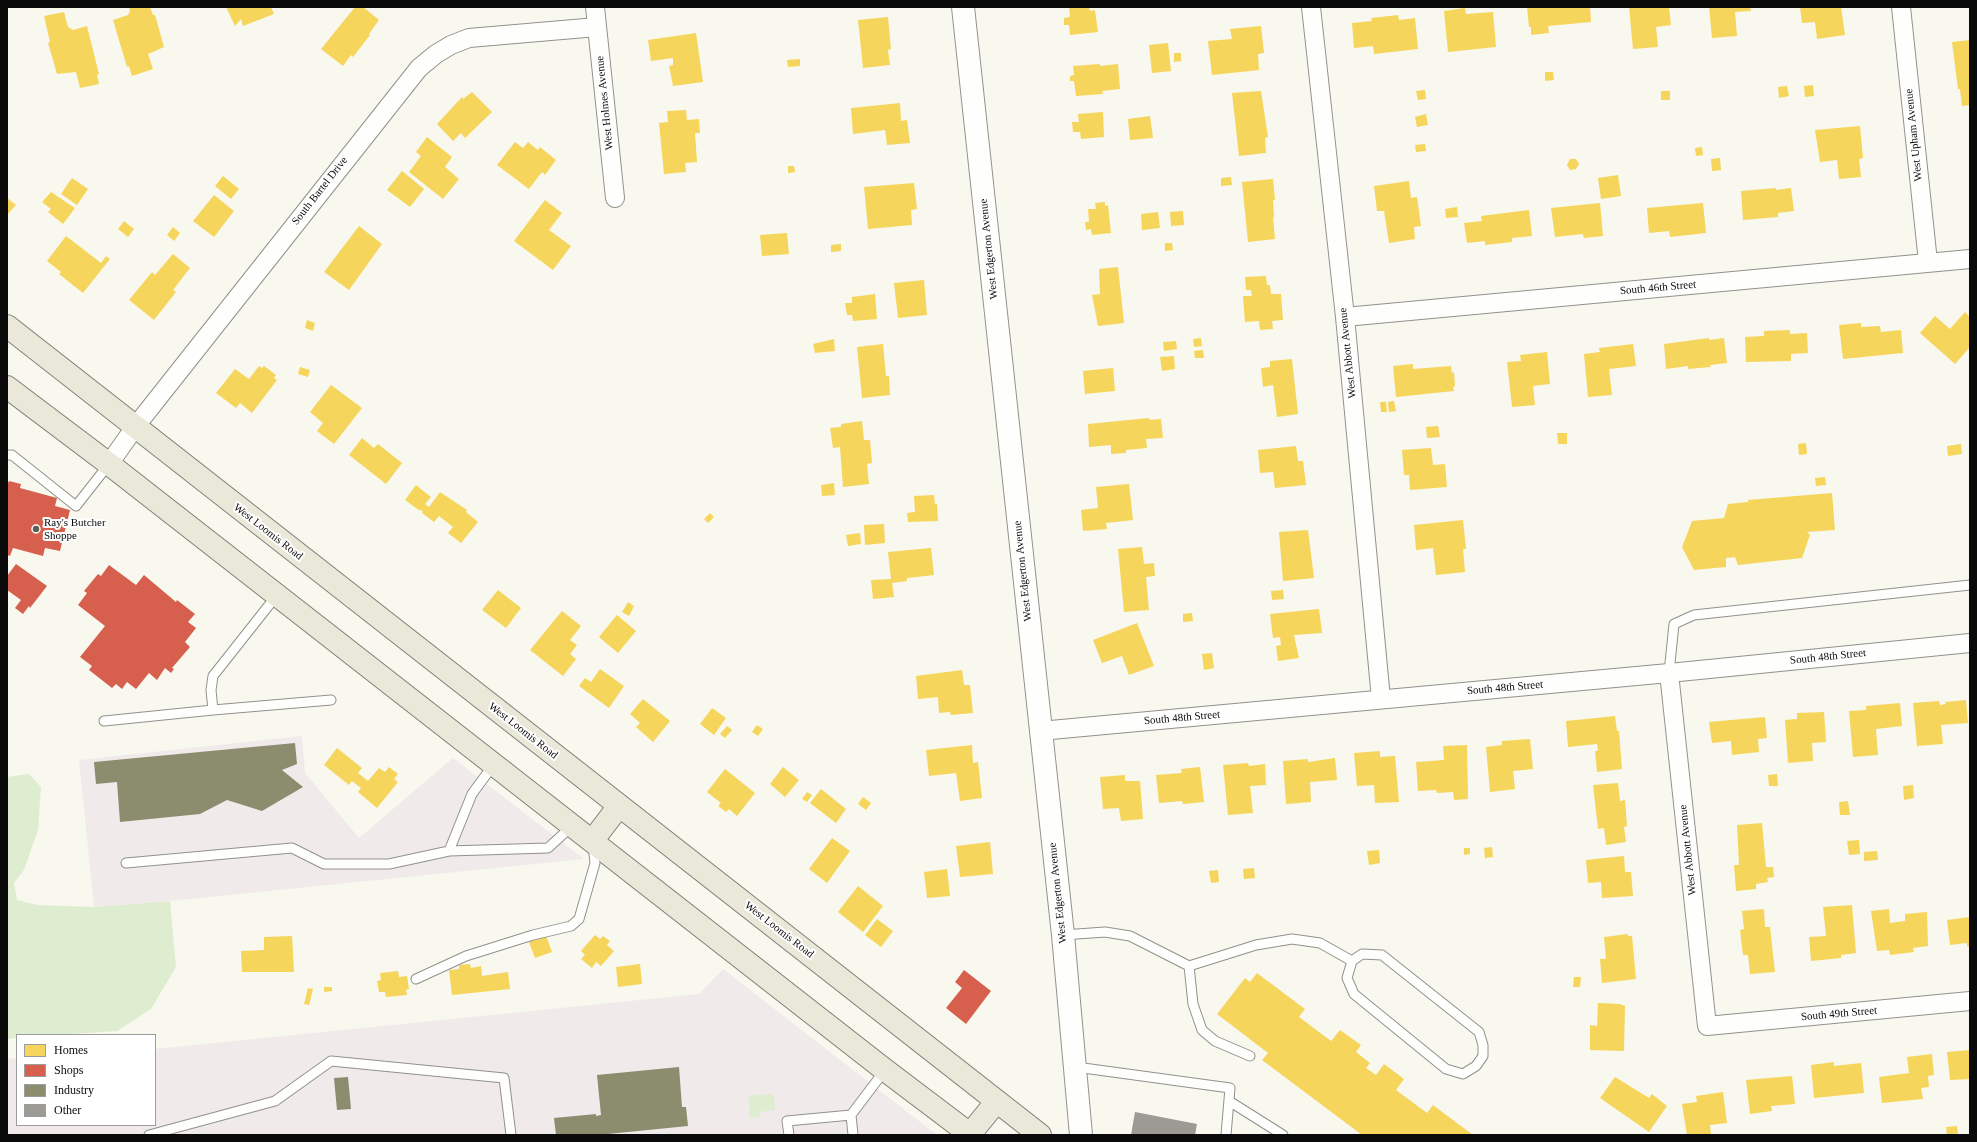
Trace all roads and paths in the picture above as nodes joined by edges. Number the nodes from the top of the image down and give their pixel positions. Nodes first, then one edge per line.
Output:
1 (595, 7) edge
2 (963, 7) edge
3 (1311, 7) edge
4 (1900, 7) edge
5 (597, 27) junction
6 (615, 198) dead end
7 (1970, 259) edge
8 (1928, 262) junction
9 (1345, 317) junction
10 (7, 326) edge
11 (7, 387) edge
12 (135, 427) junction
13 (7, 455) edge
14 (110, 464) junction
15 (1970, 584) edge
16 (277, 595) junction
17 (1970, 643) edge
18 (1669, 673) junction
19 (1381, 699) junction
20 (331, 700) dead end
21 (213, 710) junction
22 (104, 721) dead end
23 (1040, 731) junction
24 (494, 764) junction
25 (619, 806) junction
26 (573, 825) junction
27 (593, 840) junction
28 (449, 852) junction
29 (126, 863) dead end
30 (1063, 935) junction
31 (1352, 961) junction
32 (1189, 966) junction
33 (416, 979) dead end
34 (1970, 1001) edge
35 (1708, 1026) joint
36 (1250, 1056) dead end
37 (1076, 1067) junction
38 (885, 1070) junction
39 (997, 1101) junction
40 (1229, 1101) junction
41 (851, 1115) junction
42 (149, 1135) edge
43 (511, 1135) edge
44 (789, 1135) edge
45 (853, 1135) edge
46 (970, 1135) edge
47 (1040, 1135) edge
48 (1081, 1135) edge
49 (1226, 1135) edge
50 (1283, 1135) edge

1 - 5 street, West Holmes Avenue
2 - 23 street, West Edgerton Avenue
3 - 9 street, West Abbott Avenue
4 - 8 street, West Upham Avenue
5 - 6 street, West Holmes Avenue
5 - 12 street, South Bartel Drive
7 - 8 street, South 46th Street
8 - 9 street, South 46th Street
9 - 19 street, West Abbott Avenue
10 - 12 main road, West Loomis Road
11 - 14 main road
12 - 14 street, South Bartel Drive
12 - 25 main road, West Loomis Road
13 - 14 lane
14 - 16 main road
15 - 18 lane
16 - 21 lane
16 - 24 main road
17 - 18 street, South 48th Street
18 - 19 street, South 48th Street
18 - 35 street, West Abbott Avenue
19 - 23 street, South 48th Street
20 - 21 lane
21 - 22 lane
23 - 30 street, West Edgerton Avenue
24 - 26 main road
24 - 28 lane
25 - 27 main road
25 - 39 main road, West Loomis Road
26 - 27 main road
26 - 28 lane
27 - 33 lane
27 - 38 main road
28 - 29 lane
30 - 32 lane
30 - 37 street, West Edgerton Avenue
31 - 31 lane
31 - 32 lane
32 - 36 lane
34 - 35 street, South 49th Street
37 - 40 lane
37 - 48 street, West Edgerton Avenue
38 - 41 lane
38 - 46 main road
39 - 46 main road
39 - 47 main road, West Loomis Road
40 - 49 lane
40 - 50 lane
41 - 44 lane
41 - 45 lane
42 - 43 lane

